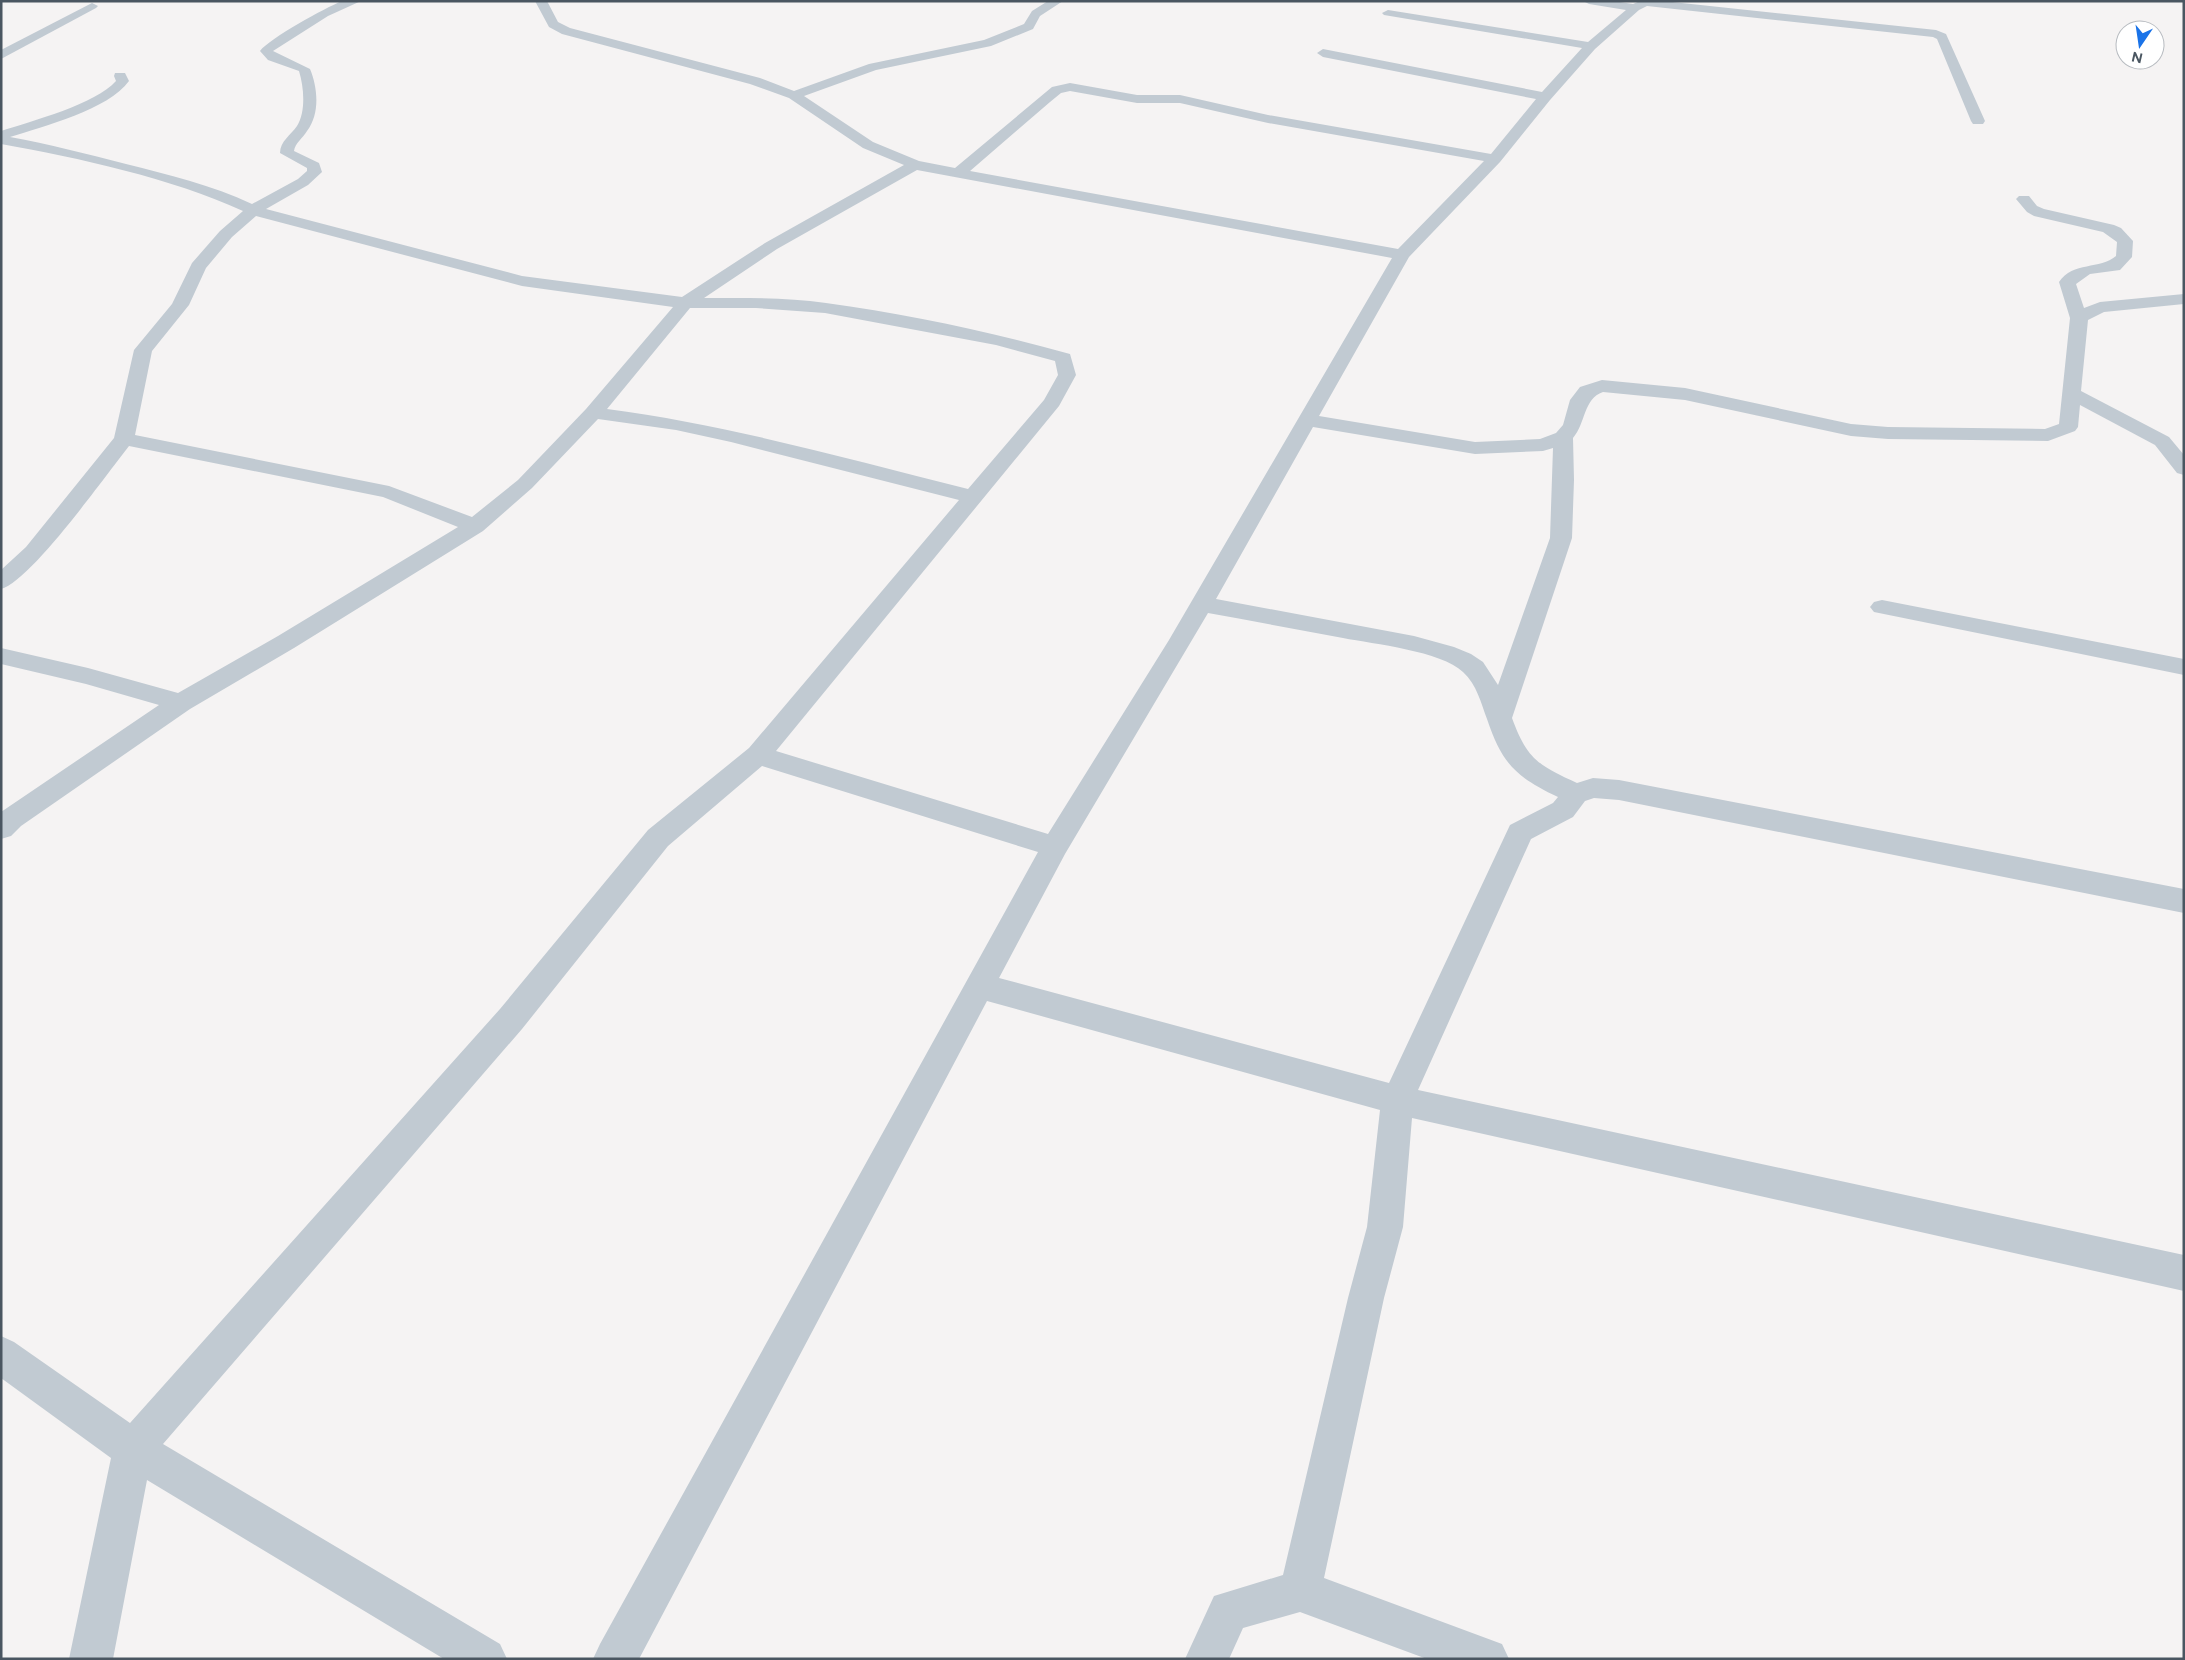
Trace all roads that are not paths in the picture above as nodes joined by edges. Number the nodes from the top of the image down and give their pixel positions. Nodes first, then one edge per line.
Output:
1 (335, 1) edge
2 (355, 1) edge
3 (541, 1) edge
4 (1057, 1) edge
5 (1589, 1) edge
6 (1644, 4) edge
7 (92, 6) dead end
8 (324, 12) junction
9 (1388, 12) dead end
10 (1591, 46) junction
11 (1323, 53) dead end
12 (1, 55) edge
13 (120, 76) dead end
14 (794, 95) junction
15 (1545, 97) junction
16 (1978, 120) dead end
17 (1, 138) edge
18 (1495, 159) junction
19 (915, 166) junction
20 (958, 173) junction
21 (2024, 199) dead end
22 (301, 206) dead end
23 (253, 210) junction
24 (282, 219) junction
25 (1402, 255) junction
26 (2184, 299) edge
27 (685, 303) junction
28 (2079, 318) junction
29 (2071, 393) junction
30 (593, 413) junction
31 (1309, 420) junction
32 (1563, 438) junction
33 (124, 439) junction
34 (2184, 469) edge
35 (973, 497) junction
36 (475, 526) junction
37 (1, 582) edge
38 (1202, 604) junction
39 (1882, 607) dead end
40 (1, 656) edge
41 (2184, 666) edge
42 (181, 703) junction
43 (1499, 719) junction
44 (758, 755) junction
45 (1576, 794) junction
46 (1, 829) edge
47 (1054, 847) junction
48 (2184, 901) edge
49 (979, 986) junction
50 (1397, 1100) junction
51 (2184, 1274) edge
52 (1, 1355) edge
53 (133, 1448) junction
54 (1300, 1592) junction
55 (91, 1659) edge
56 (485, 1659) edge
57 (615, 1659) edge
58 (1207, 1659) edge
59 (1487, 1659) edge

1 - 8 street
2 - 8 street
3 - 14 street
4 - 14 street
5 - 6 street
6 - 10 street
6 - 16 street
7 - 12 street
8 - 23 street
9 - 10 street
10 - 15 street
11 - 15 street
13 - 17 street
14 - 19 street
15 - 18 street
17 - 23 street
18 - 20 street
18 - 25 street
19 - 20 street
19 - 27 street
20 - 25 street
21 - 28 street
22 - 24 street
23 - 24 street
23 - 33 street
24 - 27 street
25 - 31 street
26 - 28 street
27 - 30 street
27 - 35 street
28 - 29 street
29 - 32 street
29 - 34 street
30 - 35 street
30 - 36 street
31 - 32 street
31 - 38 street
32 - 43 street
33 - 36 street
33 - 37 street
35 - 44 street
36 - 42 street
38 - 43 street
38 - 47 street
39 - 41 street
40 - 42 street
42 - 46 street
43 - 45 street
44 - 47 street
44 - 53 street
45 - 48 street
45 - 50 street
47 - 49 street
49 - 50 street
49 - 57 street
50 - 51 street
50 - 54 street
52 - 53 street
53 - 55 street
53 - 56 street
54 - 58 street
54 - 59 street

